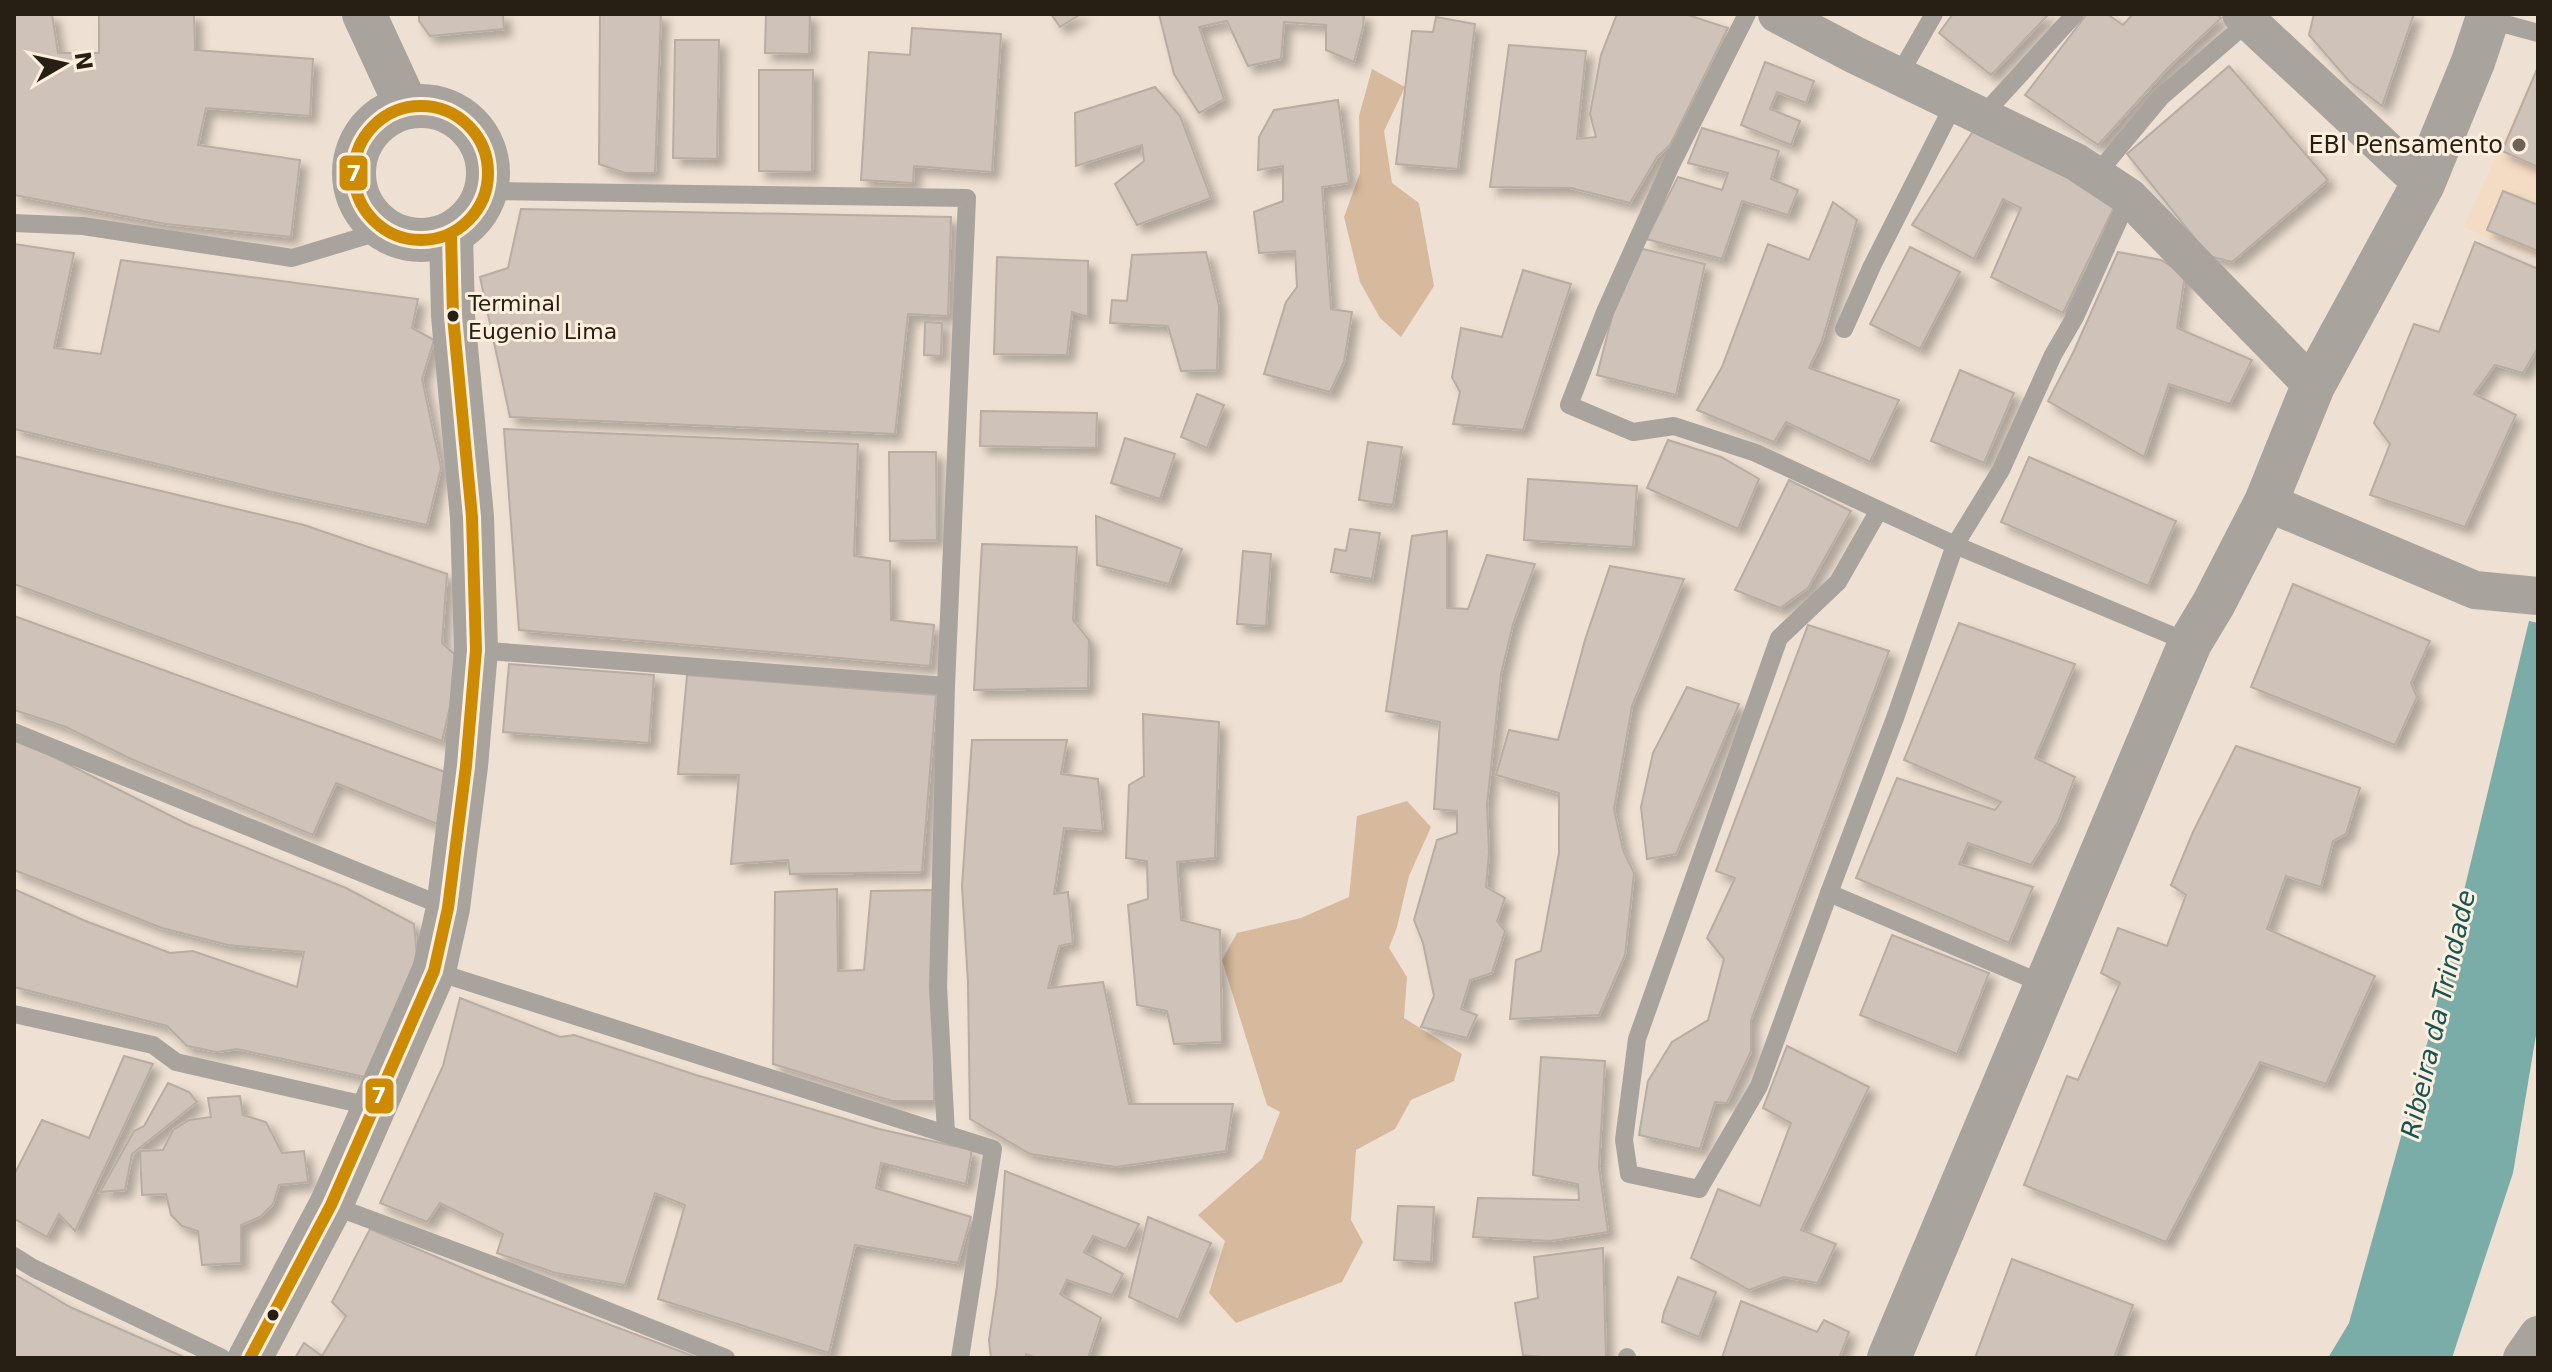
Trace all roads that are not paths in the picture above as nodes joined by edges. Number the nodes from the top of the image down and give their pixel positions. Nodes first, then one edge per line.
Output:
1 (364, 14) edge
2 (1747, 14) edge
3 (1777, 14) edge
4 (1934, 14) edge
5 (2075, 14) edge
6 (2488, 16) edge
7 (2244, 18) edge
8 (2538, 33) edge
9 (1899, 75) junction
10 (407, 107) junction
11 (1969, 108) junction
12 (2096, 175) junction
13 (489, 178) junction
14 (2423, 184) junction
15 (2129, 197) junction
16 (14, 223) edge
17 (385, 230) junction
18 (451, 234) junction
19 (1844, 329) dead end
20 (2313, 386) junction
21 (2266, 502) junction
22 (1879, 510) junction
23 (1955, 545) junction
24 (2538, 596) edge
25 (2190, 643) junction
26 (476, 650) junction
27 (946, 686) junction
28 (14, 732) edge
29 (1829, 893) junction
30 (448, 908) junction
31 (434, 971) junction
32 (2046, 985) junction
33 (14, 1014) edge
34 (374, 1107) junction
35 (946, 1133) junction
36 (331, 1205) junction
37 (14, 1256) edge
38 (2538, 1335) edge
39 (222, 1358) edge
40 (250, 1358) edge
41 (726, 1358) edge
42 (960, 1358) edge
43 (1889, 1358) edge
44 (2522, 1358) edge

1 - 10 street
2 - 22 lane
3 - 9 street
4 - 9 lane
5 - 11 lane
6 - 8 lane
6 - 14 street
7 - 12 lane
7 - 14 street
9 - 11 street
10 - 13 street
10 - 17 street
11 - 12 street
11 - 19 lane
12 - 15 street
13 - 18 street
13 - 27 lane
14 - 20 street
15 - 20 street
15 - 23 lane
16 - 17 lane
17 - 18 street
18 - 26 street
20 - 21 street
21 - 24 street
21 - 25 street
22 - 23 lane
22 - 29 lane
23 - 25 lane
23 - 29 lane
25 - 32 street
26 - 27 lane
26 - 30 street
27 - 35 lane
28 - 30 lane
29 - 32 lane
30 - 31 street
31 - 34 street
31 - 35 lane
32 - 43 street
33 - 34 lane
34 - 36 street
35 - 42 lane
36 - 40 street
36 - 41 lane
37 - 39 lane
38 - 44 street

